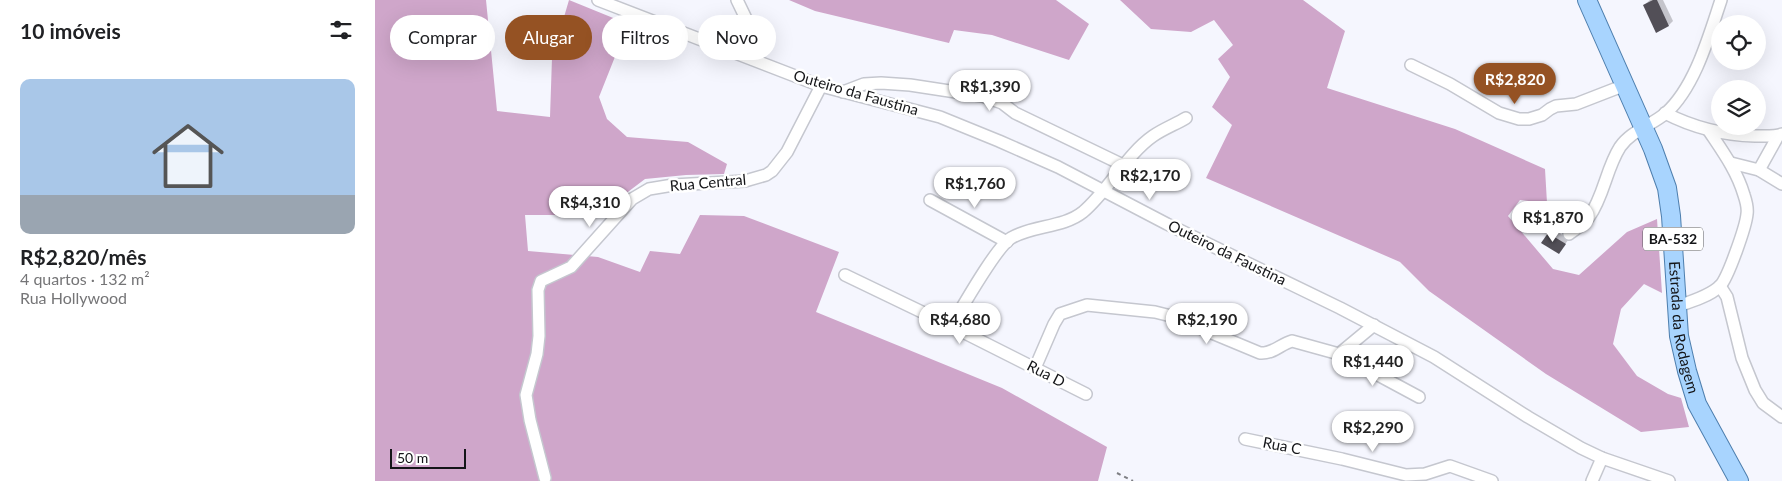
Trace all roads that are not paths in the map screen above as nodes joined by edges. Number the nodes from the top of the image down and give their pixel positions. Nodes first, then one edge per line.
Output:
1 (598, 0) edge
2 (737, 0) edge
3 (1587, 0) edge
4 (1721, 0) edge
5 (744, 15) edge
6 (698, 38) edge
7 (755, 60) edge
8 (1411, 65) dead end
9 (1625, 85) junction
10 (821, 86) junction
11 (843, 92) junction
12 (1665, 113) junction
13 (1187, 118) dead end
14 (1643, 127) junction
15 (1709, 131) junction
16 (1780, 135) edge
17 (1731, 162) junction
18 (1125, 166) junction
19 (1759, 170) junction
20 (1782, 184) edge
21 (1104, 190) junction
22 (930, 200) dead end
23 (1569, 234) dead end
24 (1007, 242) junction
25 (845, 276) dead end
26 (1720, 286) junction
27 (1678, 306) junction
28 (951, 326) junction
29 (1374, 326) junction
30 (1339, 354) junction
31 (1035, 368) junction
32 (1086, 394) dead end
33 (1419, 397) dead end
34 (1782, 417) edge
35 (1245, 439) dead end
36 (1602, 458) junction
37 (545, 478) dead end
38 (1492, 481) edge
39 (1592, 481) edge
40 (1669, 481) edge
41 (1739, 481) edge

1 - 6 street, Outeiro da Faustina
2 - 5 street
3 - 9 main road, Estrada da Rodagem / BA-532
4 - 12 street
7 - 10 street, Outeiro da Faustina
8 - 9 street
9 - 14 main road, Estrada da Rodagem / BA-532
10 - 11 street, Outeiro da Faustina
10 - 37 street, Rua Central
11 - 18 street
11 - 21 street, Outeiro da Faustina
12 - 14 street
12 - 15 street
13 - 18 street
14 - 23 street
14 - 27 main road, Estrada da Rodagem / BA-532
15 - 16 street
15 - 17 street
16 - 19 street
17 - 19 street
17 - 26 street
18 - 21 street
19 - 20 street
21 - 24 street
21 - 29 street, Outeiro da Faustina
22 - 24 street
24 - 28 street
25 - 28 street, Rua D
26 - 27 street
26 - 34 street
27 - 41 main road, Estrada da Rodagem / BA-532
28 - 31 street, Rua D
29 - 30 street
29 - 36 street, Outeiro da Faustina
30 - 31 street
30 - 33 street
31 - 32 street, Rua D
35 - 38 street, Rua C
36 - 39 street
36 - 40 street, Outeiro da Faustina

